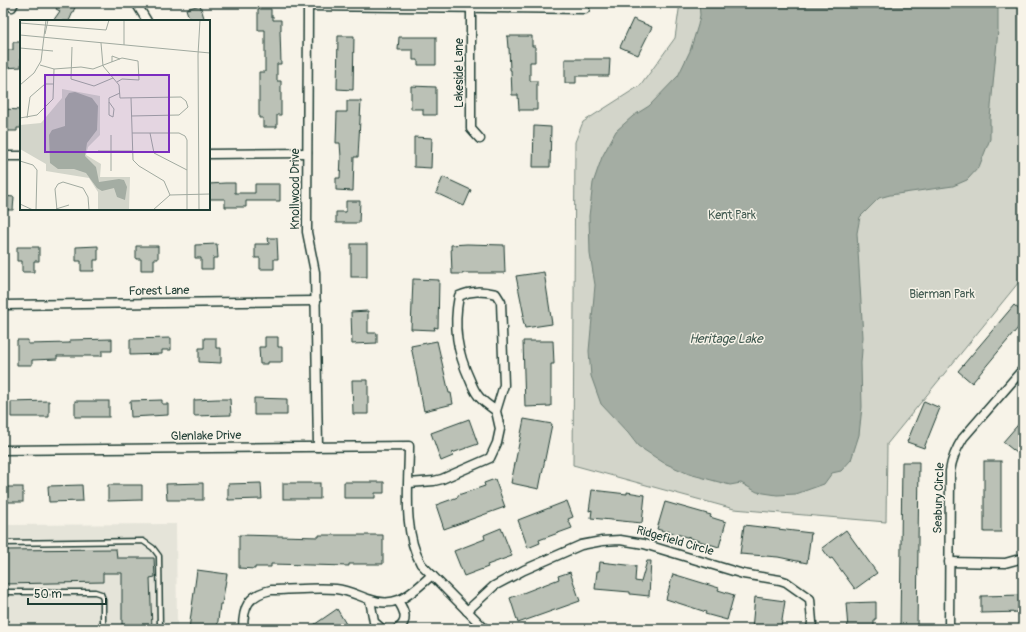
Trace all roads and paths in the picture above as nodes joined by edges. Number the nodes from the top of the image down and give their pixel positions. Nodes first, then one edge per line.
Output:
1 (136, 3) edge
2 (308, 4) edge
3 (471, 5) edge
4 (585, 9) dead end
5 (146, 20) edge
6 (480, 139) dead end
7 (307, 153) junction
8 (210, 154) edge
9 (3, 156) edge
10 (20, 156) edge
11 (316, 301) junction
12 (3, 305) edge
13 (1023, 369) edge
14 (496, 411) junction
15 (318, 447) junction
16 (3, 450) edge
17 (409, 483) junction
18 (3, 543) edge
19 (1023, 558) edge
20 (949, 562) junction
21 (432, 575) junction
22 (3, 592) edge
23 (370, 600) junction
24 (398, 601) junction
25 (467, 611) junction
26 (103, 629) edge
27 (160, 629) edge
28 (243, 629) edge
29 (382, 629) edge
30 (397, 629) edge
31 (485, 629) edge
32 (812, 629) edge
33 (949, 629) edge

1 - 5 street
2 - 3 street
2 - 7 street, Knollwood Drive
3 - 4 street
3 - 6 street, Lakeside Lane
7 - 8 street
7 - 11 street, Knollwood Drive
9 - 10 street
11 - 12 street, Forest Lane
11 - 15 street, Knollwood Drive
13 - 20 street, Seabury Circle
14 - 14 street
14 - 17 street
15 - 16 street, Glenlake Drive
15 - 17 street, Glenlake Drive
17 - 21 street
18 - 27 lane
19 - 20 street
20 - 33 street, Seabury Circle
21 - 24 street
21 - 25 street
22 - 26 lane
23 - 24 street
23 - 28 street
23 - 29 street
24 - 30 street
25 - 31 street
25 - 32 street, Ridgefield Circle

